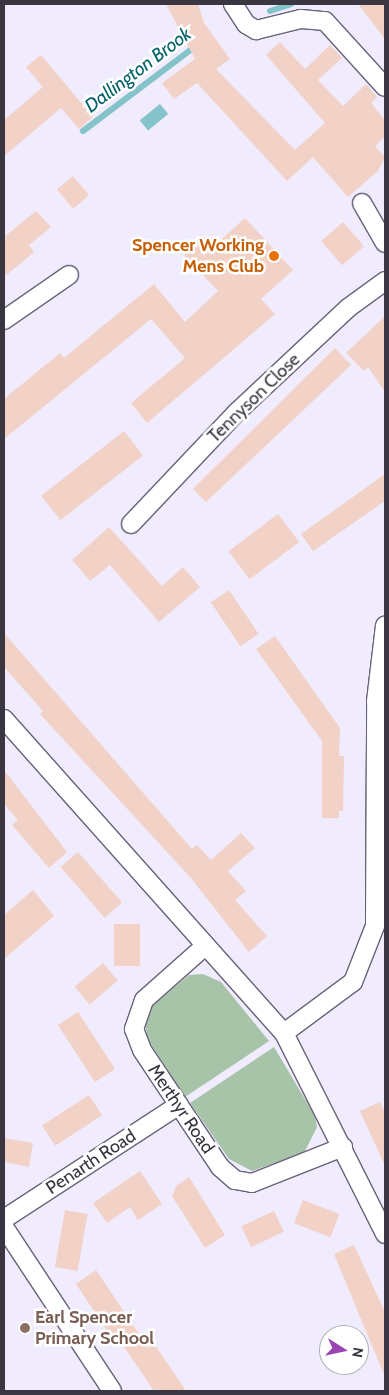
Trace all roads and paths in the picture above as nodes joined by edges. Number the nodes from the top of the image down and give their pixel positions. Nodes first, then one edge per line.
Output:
1 (233, 4) edge
2 (385, 87) edge
3 (362, 203) dead end
4 (385, 243) edge
5 (70, 275) dead end
6 (385, 281) edge
7 (4, 320) edge
8 (131, 524) dead end
9 (385, 626) edge
10 (4, 719) edge
11 (205, 946) junction
12 (284, 1033) junction
13 (178, 1106) junction
14 (344, 1147) junction
15 (4, 1220) edge
16 (4, 1227) edge
17 (385, 1234) edge
18 (112, 1391) edge

1 - 2 street
3 - 4 street
5 - 7 street
6 - 8 street, Tennyson Close
9 - 12 street
10 - 11 street
11 - 12 street
11 - 13 street, Merthyr Road
12 - 14 street
13 - 14 street, Merthyr Road
13 - 15 street, Penarth Road
14 - 17 street
16 - 18 street

